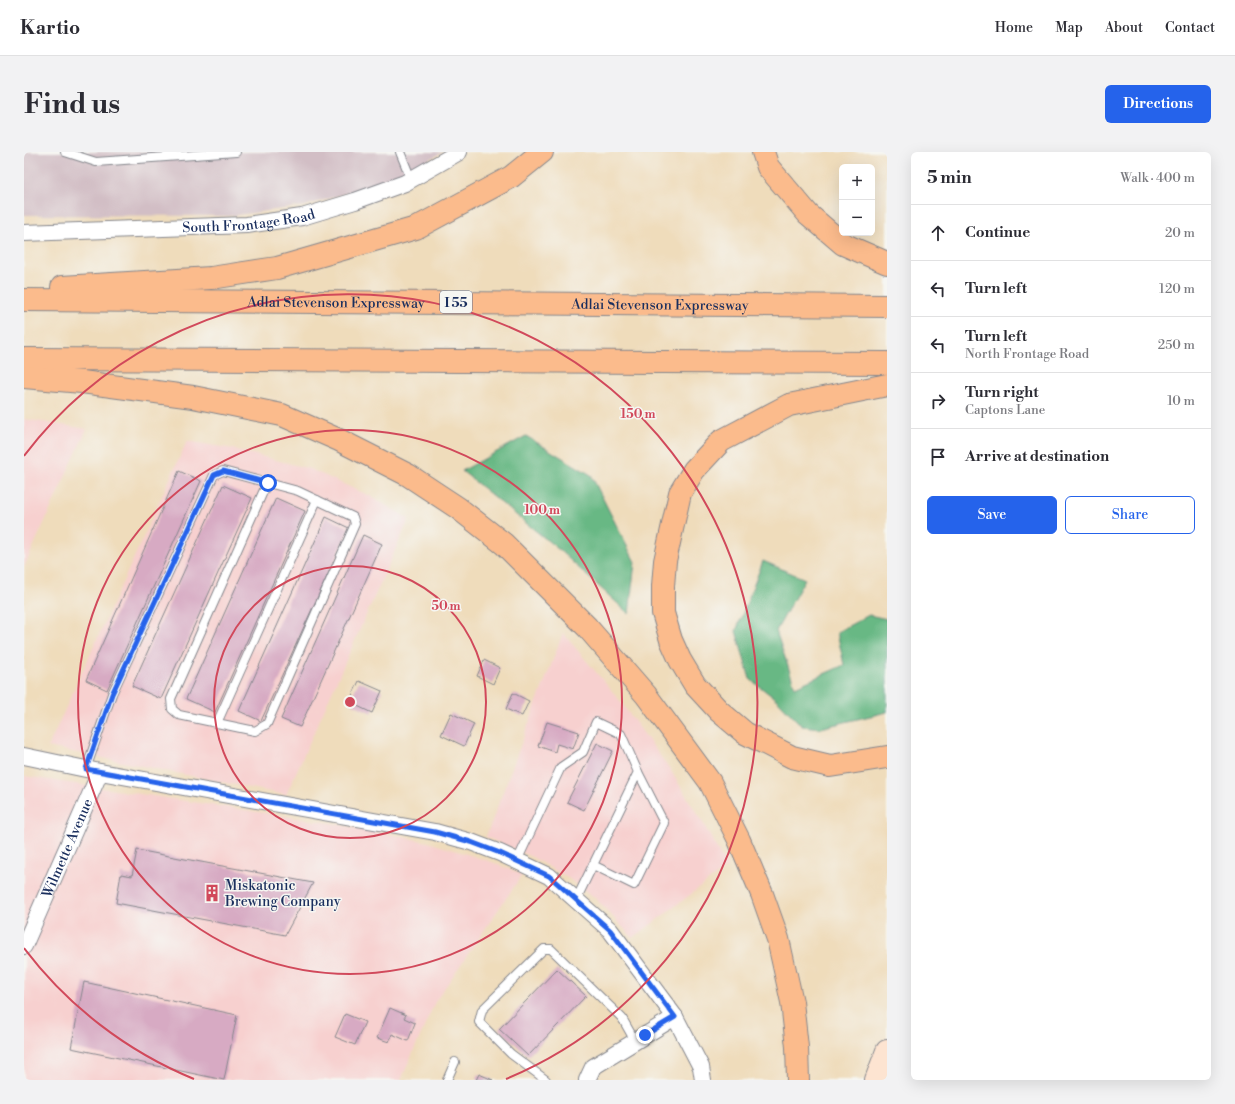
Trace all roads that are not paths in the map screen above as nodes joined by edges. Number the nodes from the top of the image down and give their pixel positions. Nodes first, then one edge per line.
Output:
1 (65, 152) edge
2 (236, 152) edge
3 (400, 152) edge
4 (459, 152) edge
5 (542, 152) edge
6 (764, 152) edge
7 (411, 179) junction
8 (24, 233) edge
9 (887, 263) edge
10 (24, 289) edge
11 (24, 300) edge
12 (887, 306) edge
13 (24, 359) edge
14 (887, 363) edge
15 (24, 377) edge
16 (887, 385) edge
17 (268, 483) junction
18 (317, 500) junction
19 (217, 723) junction
20 (24, 756) edge
21 (887, 757) edge
22 (93, 770) junction
23 (638, 772) junction
24 (517, 861) junction
25 (593, 865) junction
26 (576, 900) junction
27 (24, 946) edge
28 (675, 1017) junction
29 (635, 1041) junction
30 (887, 1051) edge
31 (455, 1062) dead end
32 (447, 1080) edge
33 (546, 1080) edge
34 (587, 1080) edge
35 (703, 1080) edge
36 (798, 1080) edge
37 (876, 1080) edge

1 - 2 lane
3 - 7 lane
4 - 7 street, South Frontage Road
5 - 10 highway
6 - 9 highway
7 - 8 street, South Frontage Road
11 - 12 highway, Adlai Stevenson Expressway / I 55
13 - 14 highway
15 - 36 highway
16 - 21 highway
17 - 18 lane
17 - 19 lane
17 - 22 lane
18 - 19 lane
18 - 19 lane
20 - 22 street
22 - 24 street
22 - 27 street, Wilmette Avenue
23 - 24 lane
23 - 25 lane
23 - 25 lane
24 - 26 street
25 - 26 lane
26 - 28 street
28 - 29 street
28 - 35 street
29 - 33 lane
29 - 34 street
30 - 37 main road
31 - 32 lane

